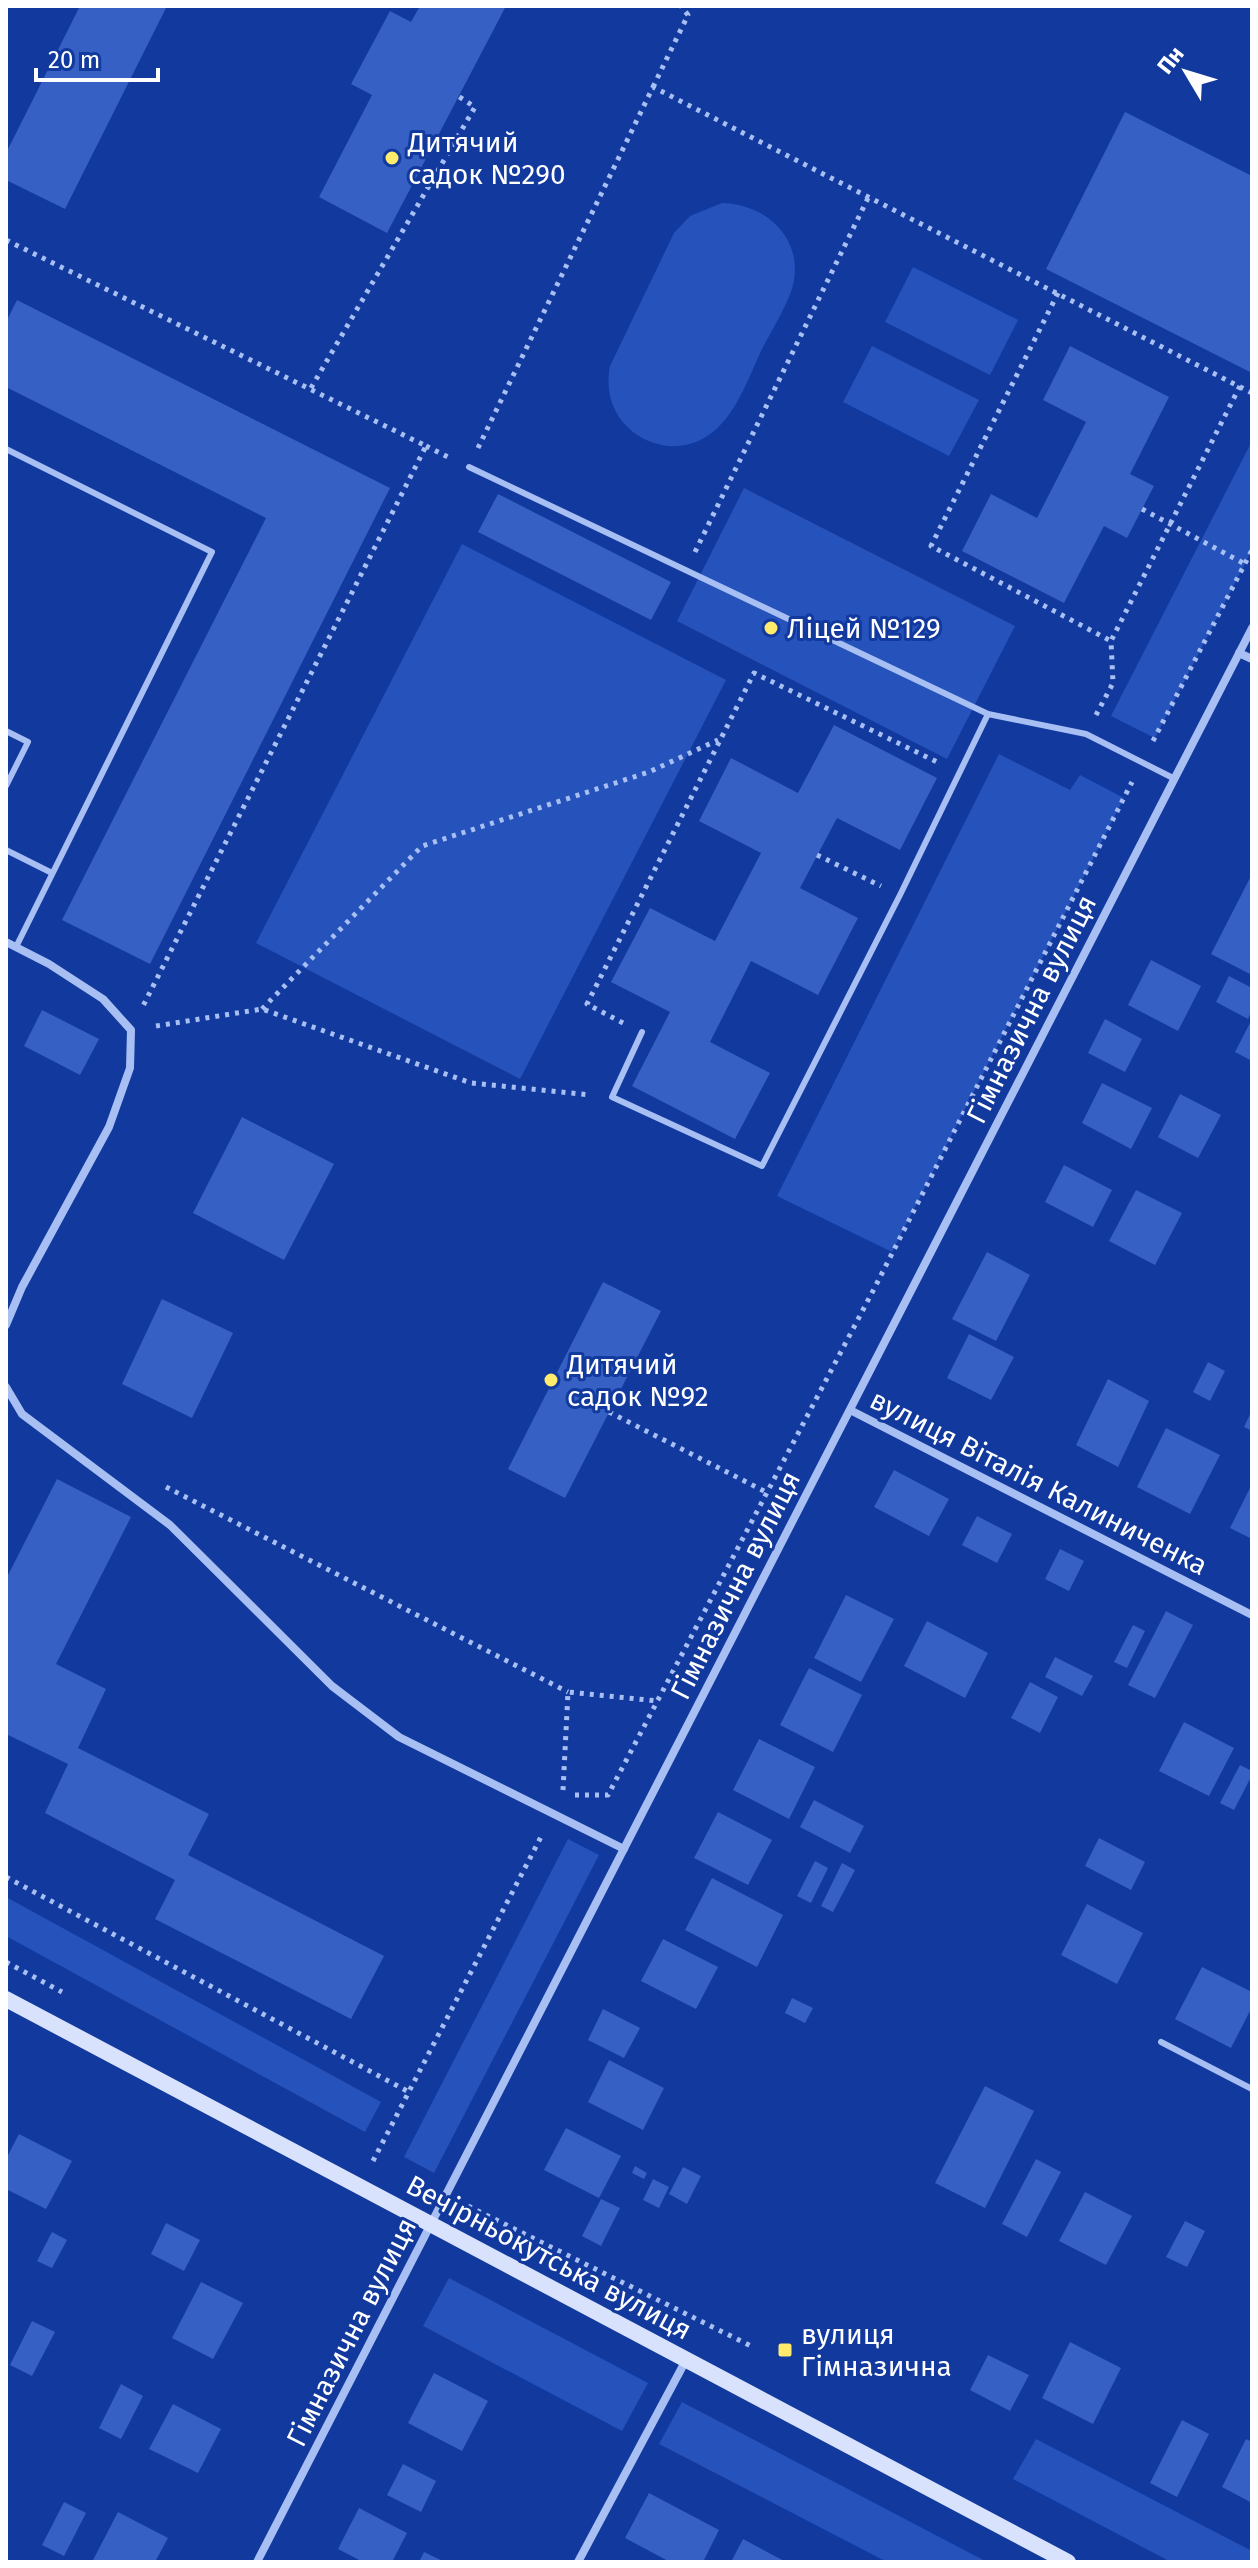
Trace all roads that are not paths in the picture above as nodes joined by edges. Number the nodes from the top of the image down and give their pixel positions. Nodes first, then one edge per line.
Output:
1 (6, 449) edge
2 (469, 467) road end
3 (1252, 628) edge
4 (1239, 653) junction
5 (1252, 659) edge
6 (988, 714) junction
7 (6, 731) edge
8 (1175, 779) junction
9 (6, 786) edge
10 (6, 850) edge
11 (52, 873) junction
12 (6, 942) edge
13 (16, 947) junction
14 (642, 1032) road end
15 (6, 1325) edge
16 (6, 1387) edge
17 (850, 1410) junction
18 (1252, 1615) edge
19 (624, 1849) junction
20 (6, 2000) edge
21 (1161, 2042) dead end
22 (1252, 2089) edge
23 (431, 2224) junction
24 (686, 2359) junction
25 (257, 2562) edge
26 (578, 2562) edge
27 (1068, 2562) edge

1 - 11 lane
2 - 6 lane
3 - 4 street, Гімназична вулиця
4 - 5 street
4 - 8 street, Гімназична вулиця
6 - 8 lane
6 - 14 lane
7 - 9 lane
8 - 17 street, Гімназична вулиця
10 - 11 lane
11 - 13 lane
12 - 13 street
13 - 15 street
16 - 19 street
17 - 18 street, вулиця Віталія Калиниченка
17 - 19 street, Гімназична вулиця
19 - 23 street, Гімназична вулиця
20 - 23 street, Вечірньокутська вулиця
21 - 22 lane
23 - 24 street, Вечірньокутська вулиця
23 - 25 street, Гімназична вулиця
24 - 26 street
24 - 27 street, Вечірньокутська вулиця

